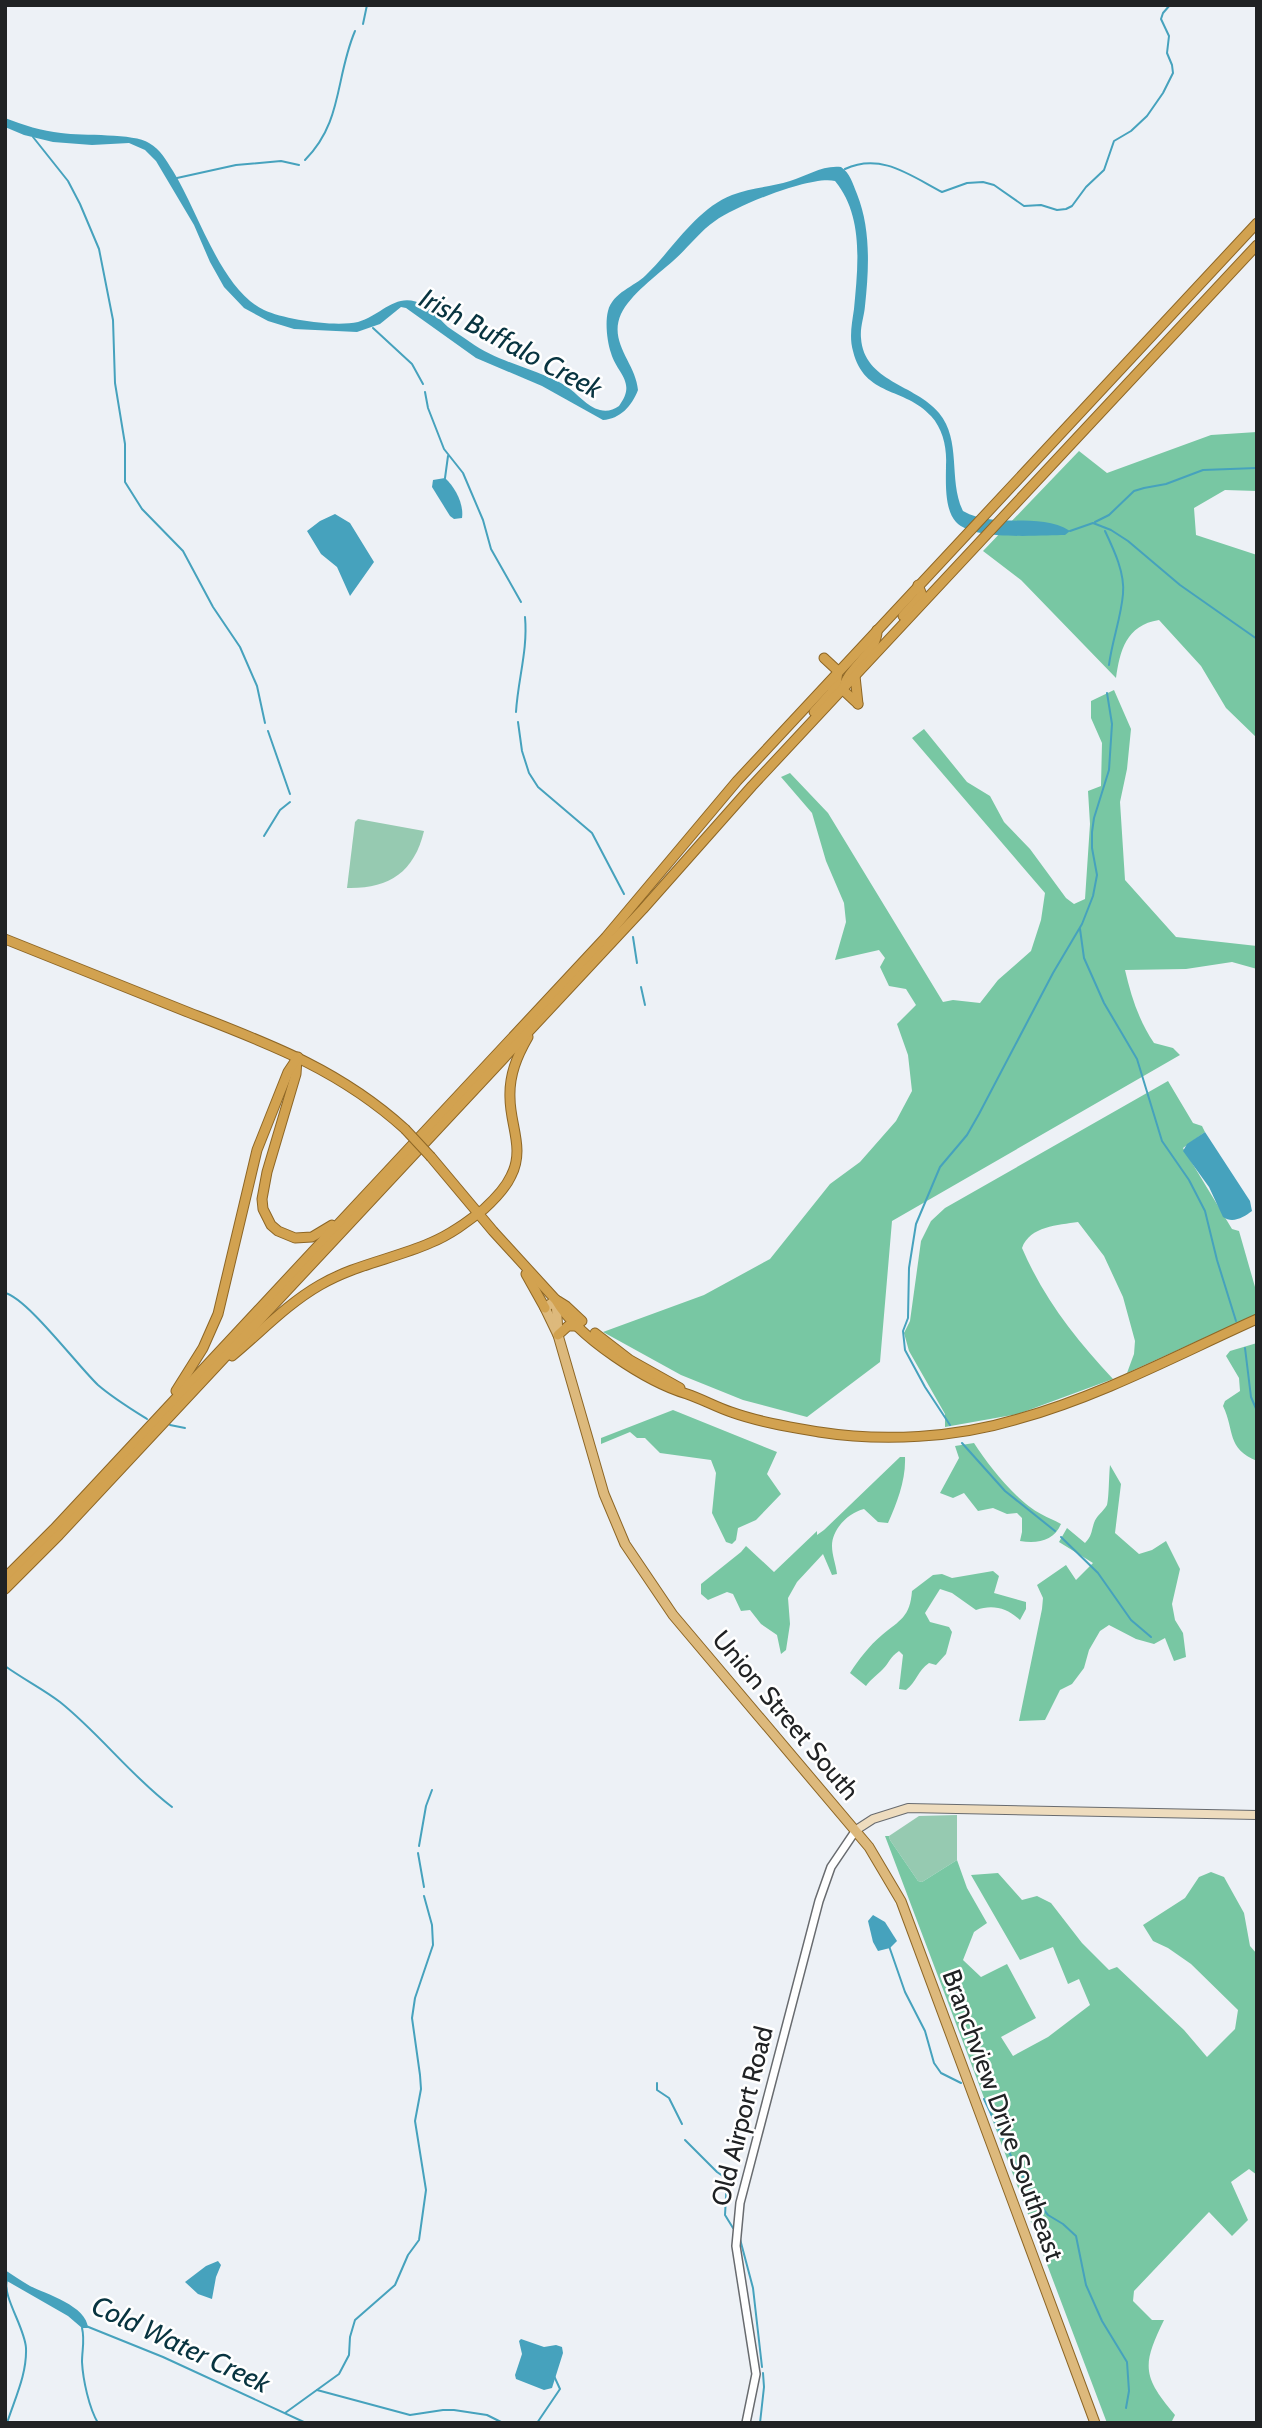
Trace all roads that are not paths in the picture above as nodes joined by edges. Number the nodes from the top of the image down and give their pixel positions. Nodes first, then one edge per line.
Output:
1 (1257, 223) edge
2 (1257, 245) edge
3 (918, 585) junction
4 (901, 626) junction
5 (877, 630) junction
6 (838, 671) junction
7 (855, 676) junction
8 (829, 681) junction
9 (843, 690) junction
10 (807, 727) junction
11 (766, 750) junction
12 (750, 788) junction
13 (5, 939) edge
14 (534, 1026) junction
15 (298, 1057) junction
16 (349, 1213) junction
17 (478, 1213) junction
18 (516, 1257) junction
19 (556, 1300) junction
20 (545, 1308) junction
21 (1257, 1319) edge
22 (579, 1326) junction
23 (558, 1335) junction
24 (201, 1383) junction
25 (683, 1393) junction
26 (159, 1416) junction
27 (5, 1578) edge
28 (5, 1589) edge
29 (1257, 1815) edge
30 (856, 1830) junction
31 (746, 2423) edge
32 (1095, 2423) edge

1 - 3 highway
2 - 4 highway
3 - 4 highway
3 - 5 highway
4 - 7 highway
5 - 6 highway
5 - 9 highway
6 - 8 highway
6 - 8 highway
6 - 10 highway
7 - 9 highway
7 - 9 highway
8 - 11 highway
9 - 10 highway
10 - 12 highway
11 - 12 highway
11 - 16 highway
12 - 14 highway
13 - 15 highway
14 - 17 highway
14 - 24 highway
15 - 16 highway
15 - 17 highway, bridge
15 - 26 highway
16 - 26 highway
17 - 18 highway
17 - 24 highway
18 - 19 highway
18 - 20 highway
19 - 20 main road
19 - 22 highway
19 - 23 main road, Union Street South
19 - 25 highway
20 - 23 main road, Union Street South
21 - 25 highway
22 - 23 highway
22 - 25 highway
23 - 30 main road, Union Street South
24 - 28 highway
26 - 27 highway
29 - 30 main road, Union Street South
30 - 31 street, Old Airport Road
30 - 32 main road, Branchview Drive Southeast

